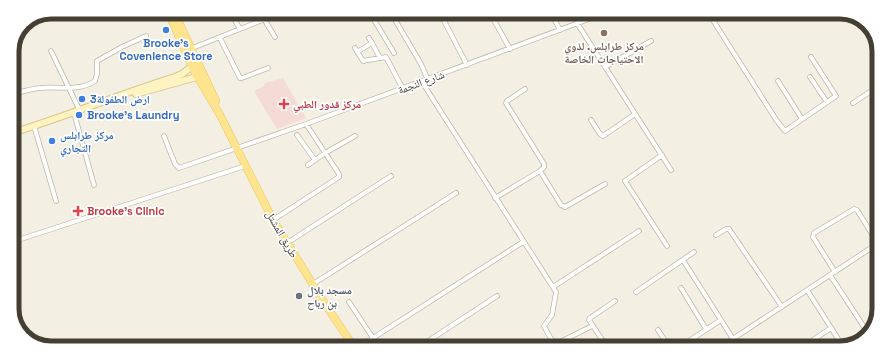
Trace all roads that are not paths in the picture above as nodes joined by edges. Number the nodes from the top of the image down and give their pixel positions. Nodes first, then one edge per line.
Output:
1 (172, 19) edge
2 (177, 19) edge
3 (234, 19) edge
4 (264, 19) joint
5 (374, 19) edge
6 (395, 19) edge
7 (443, 19) edge
8 (493, 19) edge
9 (554, 19) edge
10 (589, 19) edge
11 (712, 19) edge
12 (577, 23) junction
13 (240, 29) junction
14 (560, 30) junction
15 (146, 36) dead end
16 (275, 37) dead end
17 (220, 38) junction
18 (369, 38) dead end
19 (651, 41) dead end
20 (372, 43) junction
21 (190, 49) junction
22 (510, 49) junction
23 (51, 51) dead end
24 (394, 53) dead end
25 (811, 57) dead end
26 (380, 58) junction
27 (195, 65) junction
28 (467, 65) junction
29 (605, 67) junction
30 (268, 68) dead end
31 (200, 76) junction
32 (810, 77) dead end
33 (428, 80) junction
34 (778, 81) dead end
35 (422, 82) junction
36 (69, 87) junction
37 (525, 88) dead end
38 (403, 89) junction
39 (872, 91) edge
40 (19, 92) edge
41 (111, 100) junction
42 (827, 102) junction
43 (853, 103) dead end
44 (80, 111) junction
45 (74, 113) junction
46 (635, 114) junction
47 (802, 119) junction
48 (591, 120) dead end
49 (306, 124) junction
50 (34, 126) junction
51 (19, 131) edge
52 (297, 135) dead end
53 (164, 136) dead end
54 (355, 136) dead end
55 (236, 148) junction
56 (325, 153) junction
57 (662, 155) junction
58 (315, 160) junction
59 (308, 165) dead end
60 (245, 166) junction
61 (670, 170) dead end
62 (540, 171) junction
63 (391, 176) dead end
64 (605, 184) dead end
65 (94, 185) dead end
66 (456, 193) dead end
67 (496, 198) junction
68 (56, 201) dead end
69 (273, 220) junction
70 (639, 231) dead end
71 (872, 235) edge
72 (716, 236) dead end
73 (19, 240) edge
74 (523, 242) junction
75 (286, 243) junction
76 (667, 246) dead end
77 (872, 246) edge
78 (694, 252) dead end
79 (683, 260) junction
80 (835, 272) junction
81 (830, 275) junction
82 (313, 284) junction
83 (554, 288) junction
84 (681, 288) dead end
85 (807, 290) junction
86 (636, 292) dead end
87 (497, 296) dead end
88 (349, 302) dead end
89 (615, 302) dead end
90 (782, 307) junction
91 (721, 320) junction
92 (592, 326) junction
93 (864, 327) dead end
94 (831, 328) junction
95 (658, 330) dead end
96 (706, 330) junction
97 (372, 338) junction
98 (733, 338) junction
99 (813, 340) dead end
100 (350, 341) edge
101 (368, 341) edge
102 (428, 341) edge
103 (552, 341) edge
104 (562, 341) edge
105 (604, 341) edge
106 (665, 341) edge
107 (689, 341) edge
108 (729, 341) edge
109 (839, 341) edge

1 - 27 main road, طريق المشتل
2 - 21 main road, طريق المشتل
3 - 13 street
4 - 13 street
4 - 16 street
5 - 24 street
6 - 33 street
7 - 28 street
8 - 22 street
9 - 14 street
10 - 12 street, شارع النجمة
11 - 47 street
12 - 14 street, شارع النجمة
12 - 29 street
13 - 17 street
14 - 22 street, شارع النجمة
15 - 36 street
17 - 21 street
17 - 30 street
18 - 20 street
19 - 29 street
20 - 26 street
20 - 26 street
21 - 27 main road, طريق المشتل
22 - 28 street, شارع النجمة
23 - 36 street
25 - 42 street
26 - 38 street
27 - 31 main road, طريق المشتل
27 - 41 main road
28 - 33 street, شارع النجمة
29 - 46 street
31 - 41 main road
31 - 55 main road, طريق المشتل
32 - 42 street
33 - 35 street, شارع النجمة
34 - 47 street
35 - 38 street, شارع النجمة
35 - 67 street
36 - 40 street
36 - 44 street
37 - 62 street
38 - 49 street, شارع النجمة
39 - 43 street
41 - 44 main road
42 - 47 street
44 - 45 main road
45 - 50 main road
45 - 65 street
46 - 48 street
46 - 57 street
49 - 55 street, شارع النجمة
49 - 56 street
50 - 51 main road
50 - 68 street
52 - 58 street
53 - 55 street, شارع النجمة
54 - 56 street
55 - 60 main road, طريق المشتل
56 - 58 street
56 - 69 street
57 - 61 street
57 - 76 street
58 - 59 street
60 - 69 main road, طريق المشتل
60 - 73 street
62 - 64 street
62 - 67 street
63 - 75 street
66 - 82 street
67 - 74 street
69 - 75 main road, طريق المشتل
70 - 83 street
71 - 80 street
72 - 90 street
74 - 83 street
74 - 97 street
75 - 82 main road, طريق المشتل
77 - 80 street
78 - 79 street
79 - 86 street
79 - 91 street
80 - 81 street
81 - 85 street
81 - 93 street
82 - 100 main road, طريق المشتل
83 - 103 street
84 - 96 street
85 - 90 street
85 - 94 street
87 - 102 street
88 - 97 street
89 - 92 street
90 - 98 street
91 - 96 street
91 - 98 street
92 - 104 street
92 - 105 street
94 - 99 street
94 - 109 street
95 - 106 street
96 - 107 street
97 - 101 street
98 - 108 street

